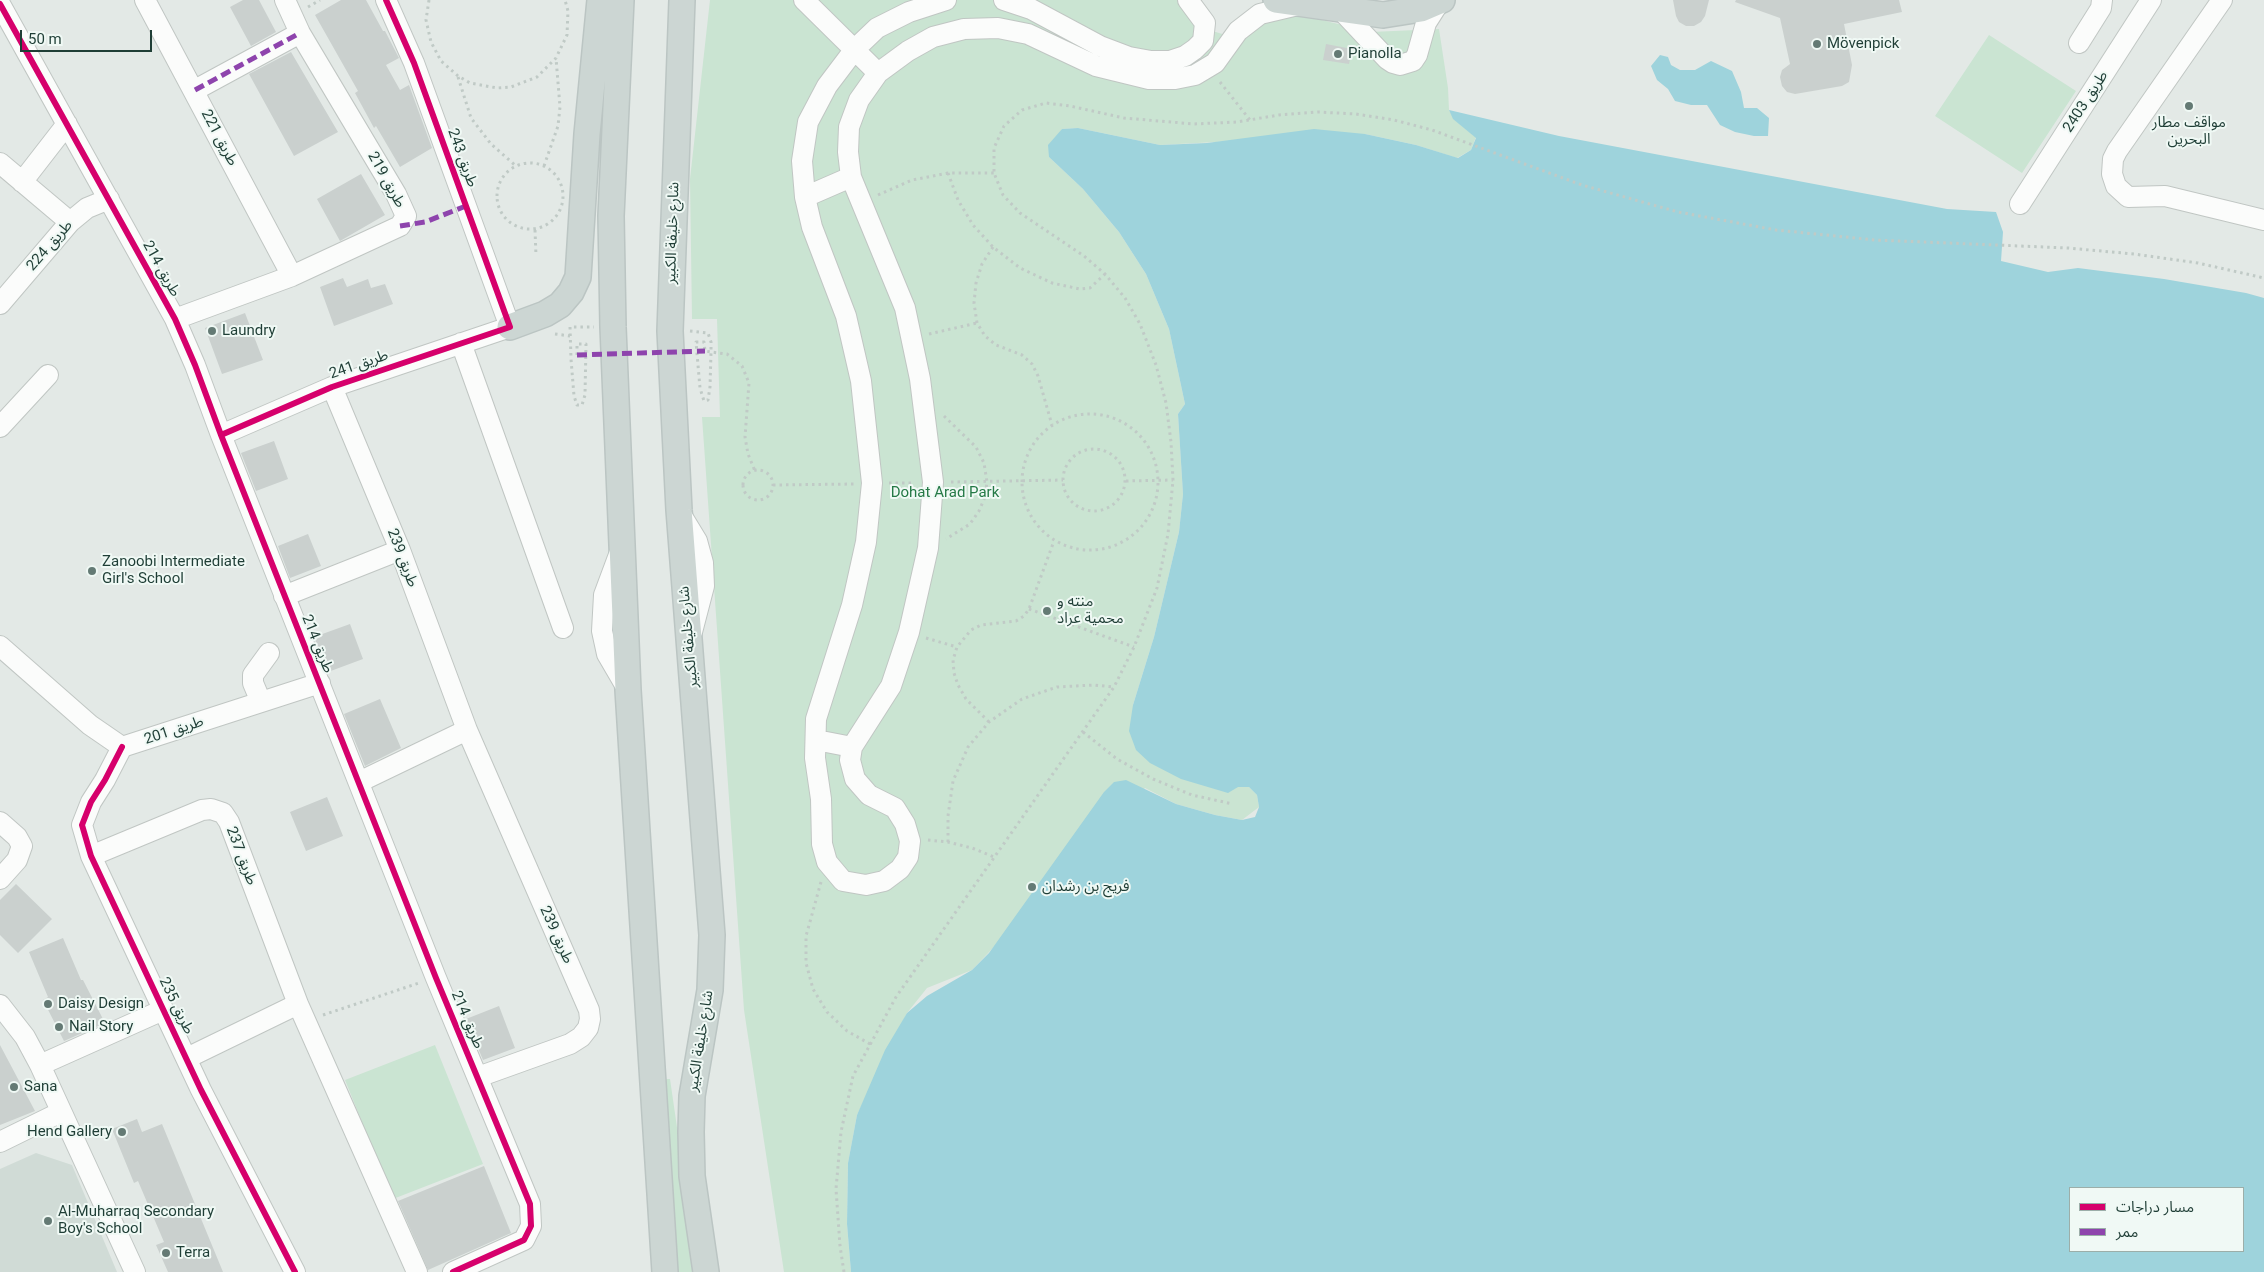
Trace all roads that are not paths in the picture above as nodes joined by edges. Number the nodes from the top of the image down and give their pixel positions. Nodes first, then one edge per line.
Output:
1 (145, 0) edge
2 (285, 0) edge
3 (386, 0) edge
4 (600, 0) edge
5 (621, 0) edge
6 (804, 0) edge
7 (946, 0) edge
8 (1004, 0) edge
9 (1188, 0) edge
10 (1209, 0) edge
11 (2102, 0) edge
12 (2152, 0) edge
13 (2222, 0) edge
14 (1441, 1) edge
15 (1287, 2) edge
16 (683, 8) edge
17 (1342, 10) junction
18 (2, 13) edge
19 (1205, 24) junction
20 (300, 34) junction
21 (2079, 43) dead end
22 (855, 49) junction
23 (878, 72) junction
24 (195, 90) junction
25 (67, 124) junction
26 (0, 163) edge
27 (851, 178) junction
28 (22, 182) junction
29 (805, 197) junction
30 (109, 199) junction
31 (2020, 204) dead end
32 (2264, 220) edge
33 (70, 222) junction
34 (292, 276) junction
35 (0, 304) edge
36 (175, 319) junction
37 (510, 327) junction
38 (461, 343) junction
39 (48, 375) dead end
40 (332, 387) junction
41 (0, 427) edge
42 (221, 435) junction
43 (400, 550) junction
44 (284, 596) junction
45 (563, 628) dead end
46 (0, 646) edge
47 (269, 653) dead end
48 (320, 683) junction
49 (261, 702) junction
50 (468, 730) junction
51 (816, 740) junction
52 (122, 748) junction
53 (852, 748) junction
54 (359, 782) junction
55 (0, 822) edge
56 (90, 856) junction
57 (0, 879) edge
58 (0, 1005) edge
59 (163, 1010) junction
60 (302, 1012) junction
61 (187, 1058) junction
62 (40, 1065) junction
63 (478, 1077) junction
64 (61, 1112) junction
65 (0, 1142) edge
66 (492, 1264) edge
67 (134, 1271) edge
68 (296, 1272) edge
69 (417, 1272) edge
70 (454, 1272) edge
71 (664, 1272) edge
72 (706, 1272) edge

1 - 24 street, طريق 221
2 - 20 street, طريق 219
3 - 37 street, طريق 243
4 - 37 main road
5 - 71 main road
6 - 22 street
7 - 22 street
8 - 19 street
9 - 19 street
10 - 19 street
11 - 21 street
12 - 31 street, طريق 2403
13 - 32 street
14 - 17 main road
14 - 17 street
15 - 17 main road
15 - 23 street
16 - 72 main road, شارع خليفة الكبير
18 - 25 street, طريق 214
20 - 24 street
20 - 34 street, طريق 219
22 - 23 street
22 - 29 street
23 - 27 street
24 - 34 street, طريق 221
25 - 28 street
25 - 30 street, طريق 214
26 - 28 street
27 - 29 street
27 - 53 street
28 - 33 street
29 - 51 street
30 - 33 street, طريق 224
30 - 36 street, طريق 214
33 - 35 street, طريق 224
34 - 36 street, طريق 219
36 - 42 street, طريق 214
37 - 38 street, طريق 241
38 - 40 street, طريق 241
38 - 45 street
39 - 41 street
40 - 42 street, طريق 241
40 - 43 street, طريق 239
42 - 44 street, طريق 214
43 - 44 street
43 - 50 street, طريق 239
44 - 48 street, طريق 214
46 - 52 street
47 - 49 street
48 - 49 street, طريق 201
48 - 54 street, طريق 214
49 - 52 street, طريق 201
50 - 54 street
50 - 63 street, طريق 239
51 - 53 street
51 - 53 street
52 - 56 street, طريق 235
54 - 63 street, طريق 214
55 - 57 street
56 - 59 street, طريق 235
56 - 60 street, طريق 237
58 - 62 street
59 - 61 street, طريق 235
59 - 62 street, طريق 235
60 - 61 street
60 - 69 street, طريق 237
61 - 68 street, طريق 235
62 - 64 street
63 - 66 street, طريق 214
64 - 65 street
64 - 67 street
66 - 70 street, طريق 214

